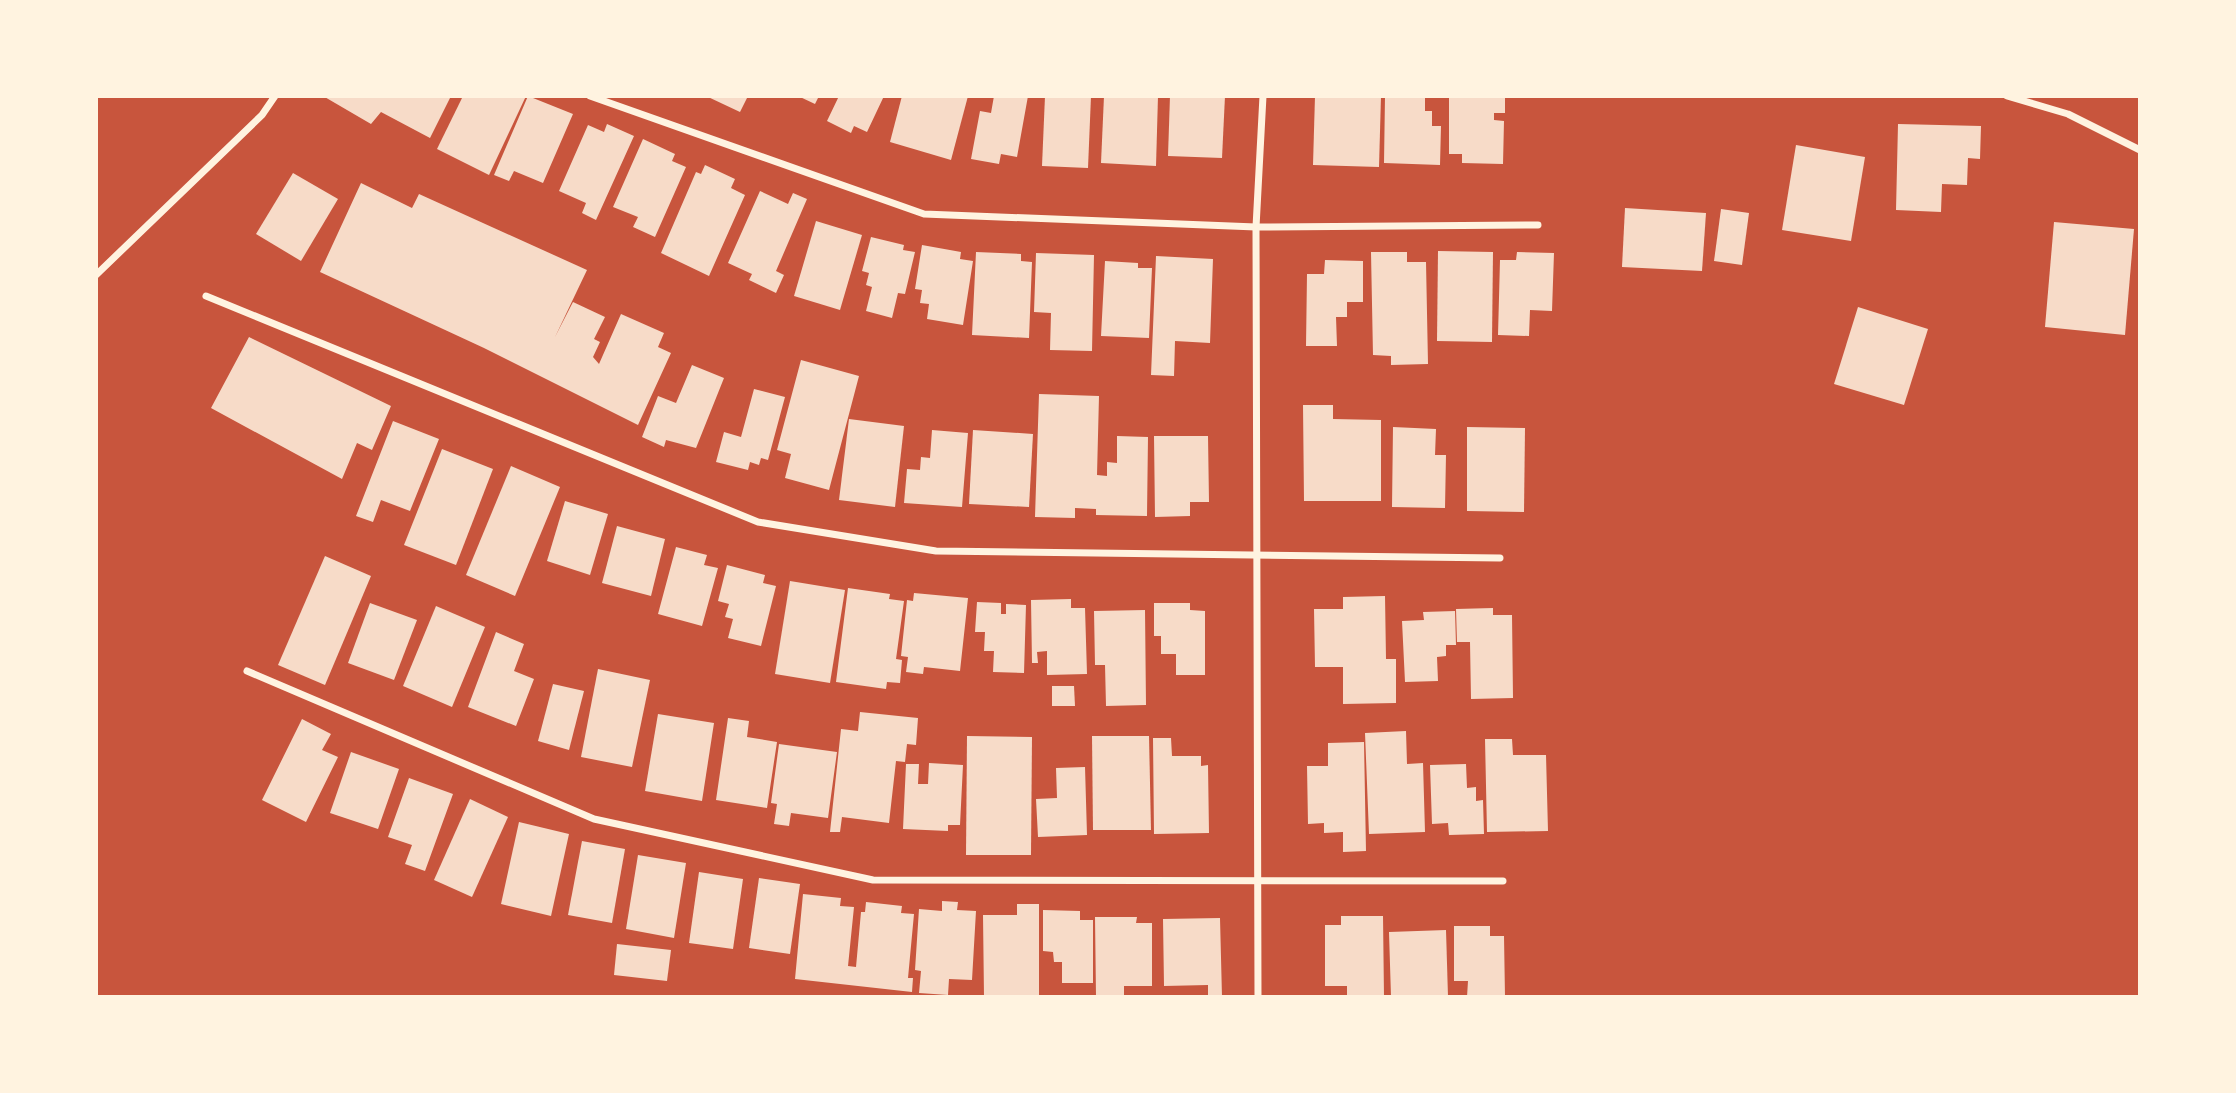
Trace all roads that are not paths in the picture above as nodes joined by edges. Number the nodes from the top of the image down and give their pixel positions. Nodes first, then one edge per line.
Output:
1 (275, 96) edge
2 (590, 96) edge
3 (1263, 96) edge
4 (2007, 96) edge
5 (2140, 150) edge
6 (1538, 225) dead end
7 (1256, 227) junction
8 (96, 275) edge
9 (206, 296) dead end
10 (1256, 554) junction
11 (1500, 558) dead end
12 (247, 671) dead end
13 (1503, 881) dead end
14 (1257, 882) junction
15 (1258, 997) edge

1 - 8 street
2 - 7 street
3 - 7 street
4 - 5 street
6 - 7 street
7 - 10 street
9 - 10 street
10 - 11 street
10 - 14 street
12 - 14 street
13 - 14 street
14 - 15 street

